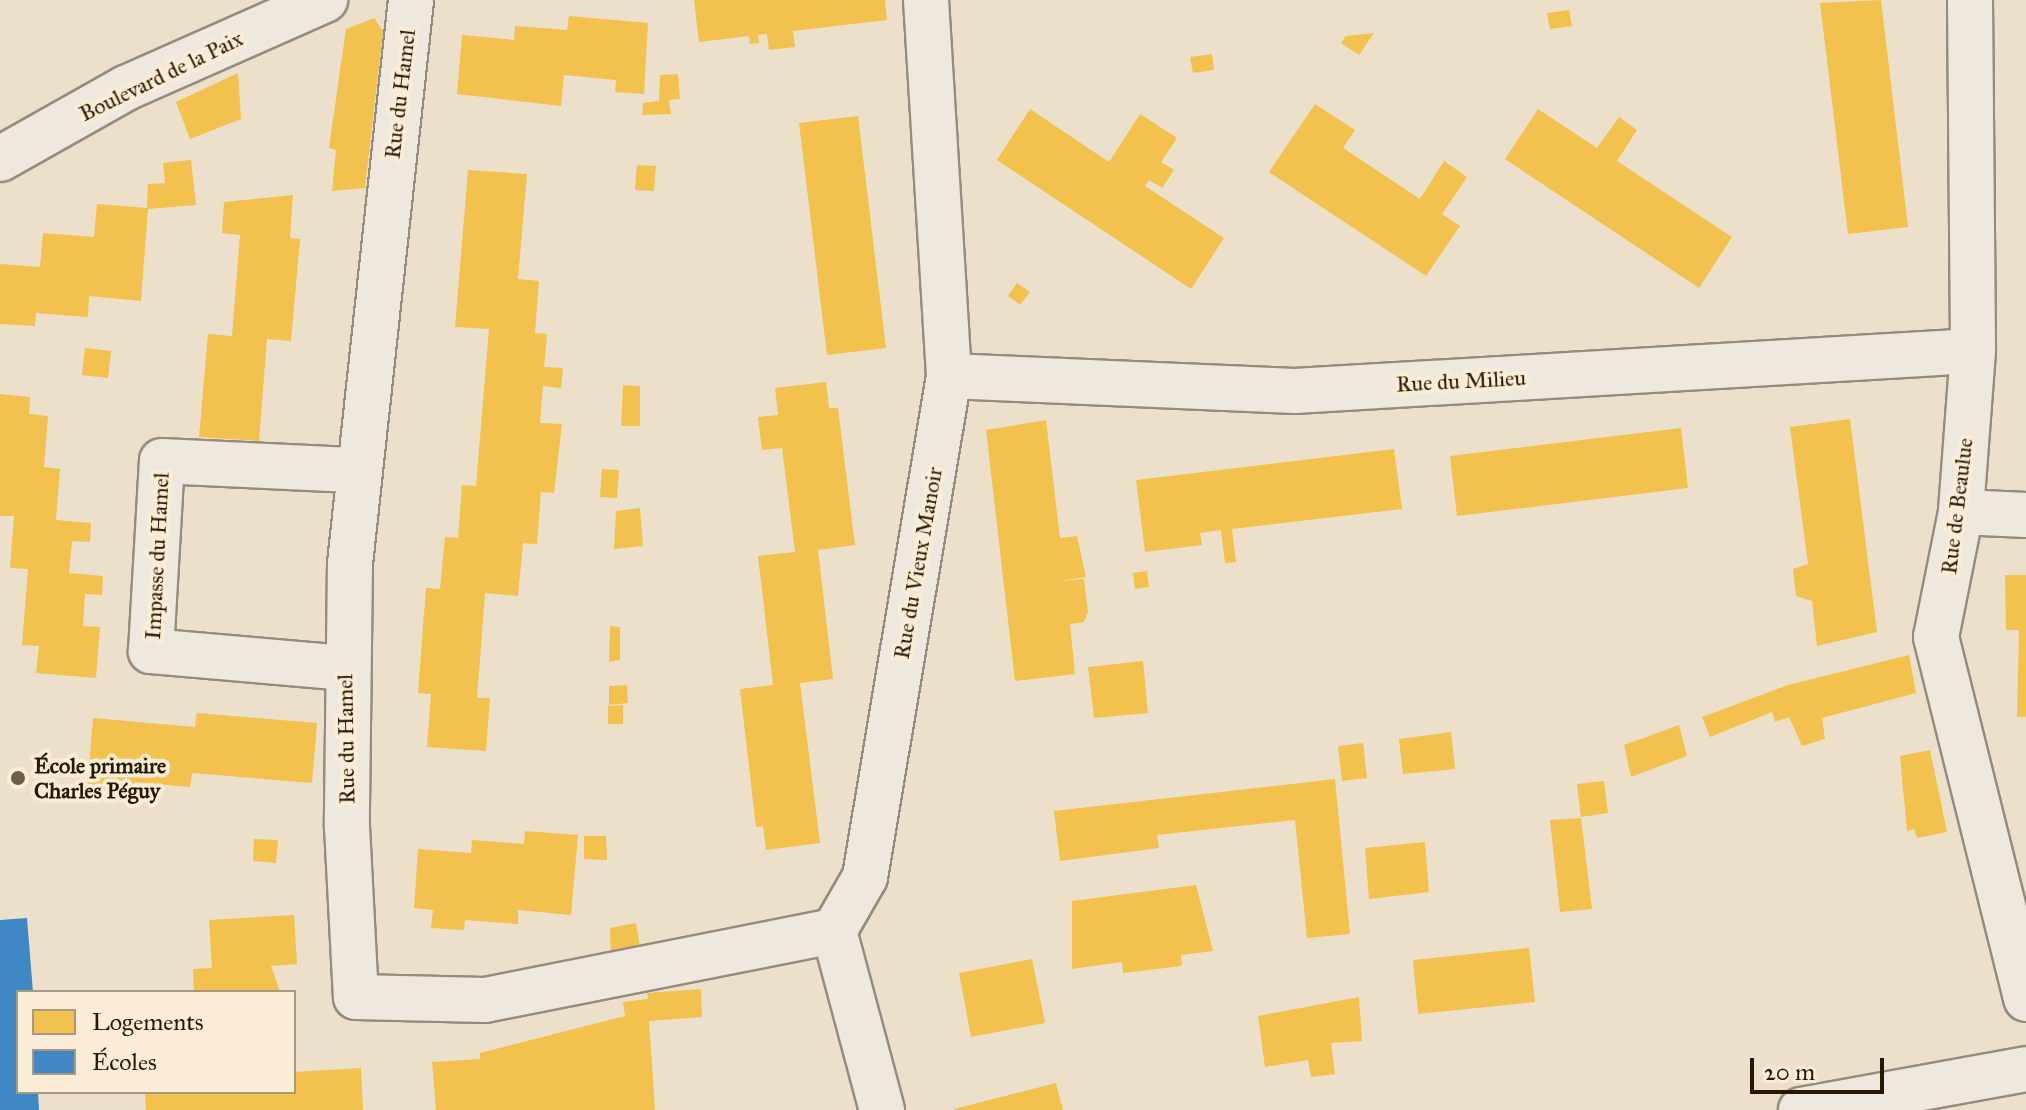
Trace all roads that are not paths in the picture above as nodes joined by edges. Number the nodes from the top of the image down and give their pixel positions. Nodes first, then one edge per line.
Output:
1 (325, 0) edge
2 (411, 0) edge
3 (926, 0) edge
4 (1970, 0) edge
5 (0, 159) edge
6 (1973, 351) junction
7 (949, 376) junction
8 (356, 470) junction
9 (1961, 512) junction
10 (2026, 515) edge
11 (345, 668) junction
12 (834, 931) junction
13 (2026, 999) edge
14 (2026, 1069) edge
15 (882, 1110) edge
16 (1801, 1110) edge

1 - 5 street, Boulevard de la Paix
2 - 8 street, Rue du Hamel
3 - 7 street, Rue du Vieux Manoir
4 - 6 street, Rue de Beaulue
6 - 7 street, Rue du Milieu
6 - 9 street, Rue de Beaulue
7 - 12 street, Rue du Vieux Manoir
8 - 11 street, Rue du Hamel
8 - 11 street, Impasse du Hamel
9 - 10 street
9 - 13 street, Rue de Beaulue
11 - 12 street, Rue du Hamel
12 - 15 street
14 - 16 street

